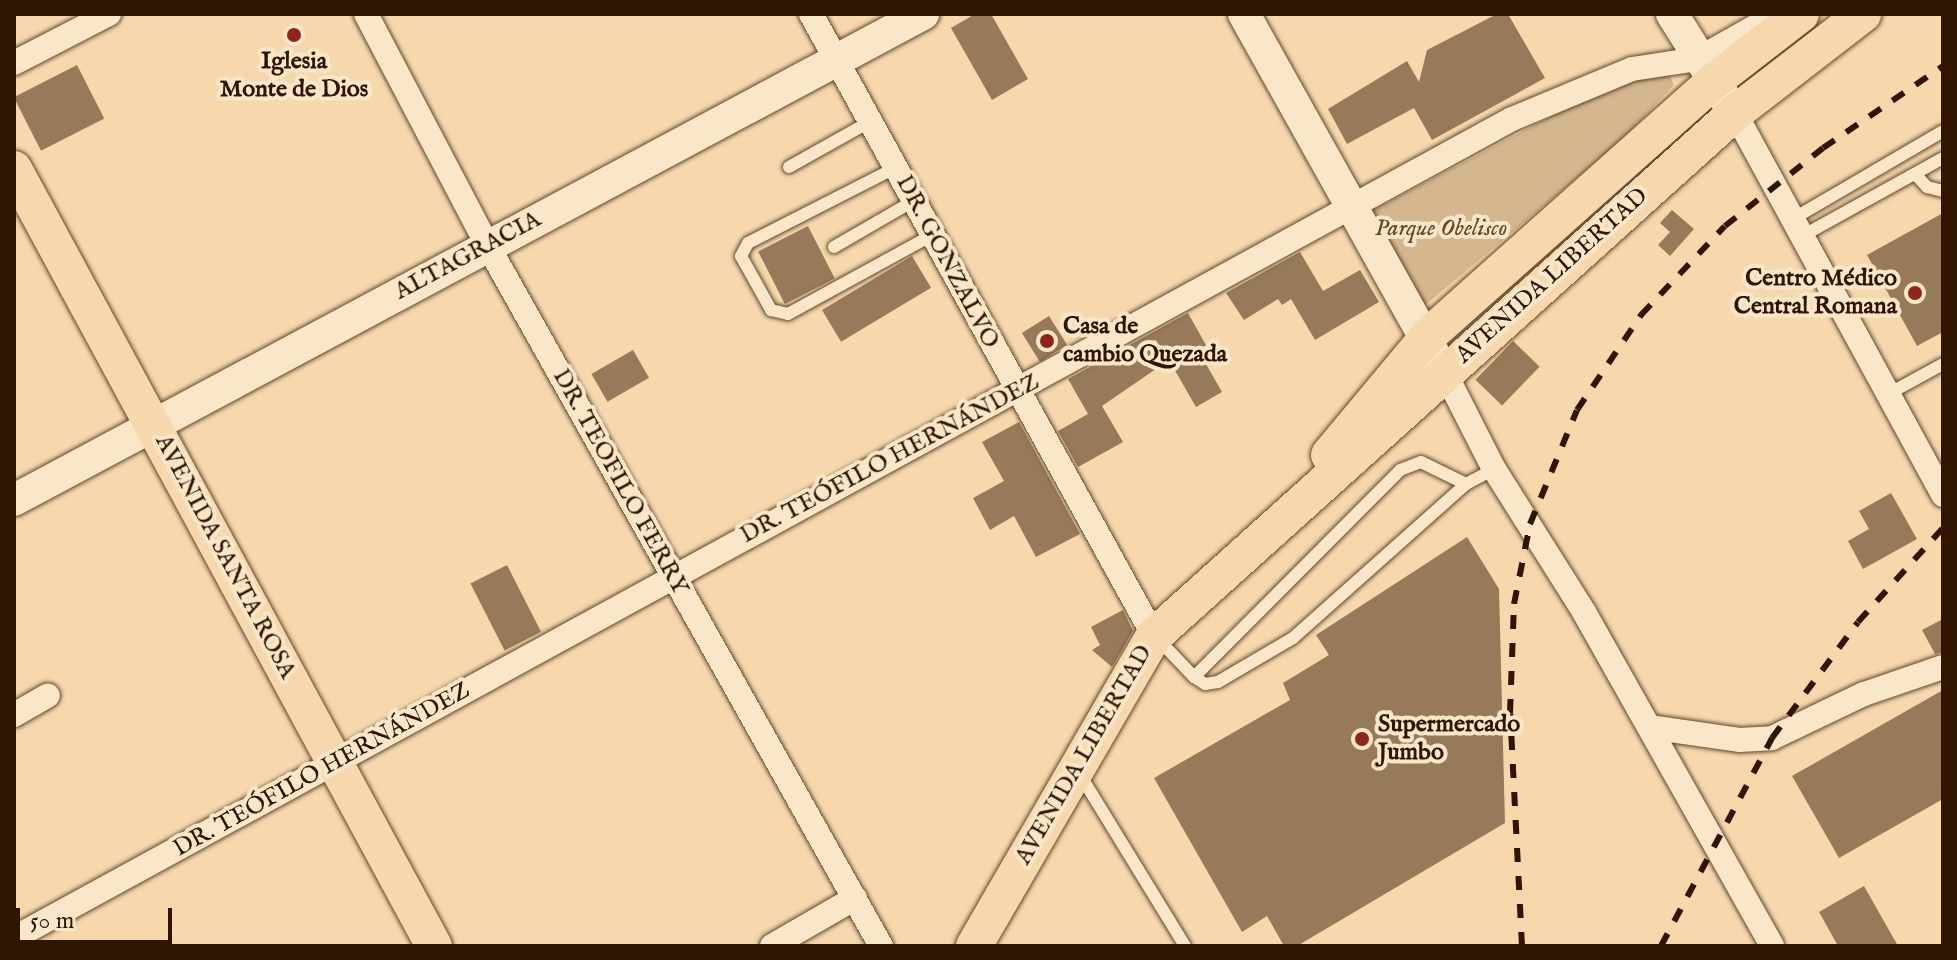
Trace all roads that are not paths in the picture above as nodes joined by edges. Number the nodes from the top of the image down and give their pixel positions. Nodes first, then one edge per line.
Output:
1 (109, 14) edge
2 (366, 14) edge
3 (811, 14) edge
4 (923, 14) edge
5 (1244, 14) edge
6 (1672, 14) edge
7 (1778, 14) edge
8 (1801, 14) edge
9 (1863, 14) edge
10 (839, 61) junction
11 (14, 63) edge
12 (1706, 70) junction
13 (1735, 113) junction
14 (871, 121) junction
15 (1943, 131) edge
16 (1943, 158) edge
17 (789, 167) dead end
18 (897, 167) junction
19 (14, 169) edge
20 (1915, 174) junction
21 (1943, 191) edge
22 (915, 200) junction
23 (1355, 209) junction
24 (1800, 226) junction
25 (932, 235) junction
26 (488, 246) junction
27 (834, 247) dead end
28 (1428, 336) junction
29 (1943, 364) edge
30 (1445, 373) junction
31 (1017, 391) junction
32 (1890, 393) junction
33 (153, 421) junction
34 (1494, 469) junction
35 (1466, 484) junction
36 (1943, 495) edge
37 (14, 500) edge
38 (1251, 549) junction
39 (673, 576) junction
40 (1154, 636) junction
41 (1943, 667) edge
42 (1194, 677) junction
43 (48, 695) dead end
44 (14, 715) edge
45 (1649, 727) junction
46 (335, 765) junction
47 (1075, 767) junction
48 (855, 898) junction
49 (14, 938) edge
50 (434, 946) edge
51 (772, 946) edge
52 (881, 946) edge
53 (974, 946) edge
54 (1185, 946) edge
55 (1772, 946) edge

1 - 11 street
2 - 26 street, DR. TEOFILO FERRY
3 - 10 street, DR. GONZALVO
4 - 10 street, ALTAGRACIA
5 - 23 street
6 - 12 street
7 - 12 street, DR. TEÓFILO HERNÁNDEZ
8 - 12 main road, AVENIDA LIBERTAD
9 - 13 main road, AVENIDA LIBERTAD
10 - 14 street, DR. GONZALVO
10 - 26 street, ALTAGRACIA
12 - 13 street
12 - 23 street, DR. TEÓFILO HERNÁNDEZ
12 - 28 main road, AVENIDA LIBERTAD
13 - 24 street
13 - 30 main road, AVENIDA LIBERTAD
14 - 17 lane
14 - 18 street, DR. GONZALVO
15 - 24 lane
16 - 20 lane
18 - 22 street, DR. GONZALVO
18 - 25 lane
19 - 33 main road, AVENIDA SANTA ROSA
20 - 21 lane
20 - 24 lane
22 - 25 street, DR. GONZALVO
22 - 27 lane
23 - 28 street
23 - 31 street, DR. TEÓFILO HERNÁNDEZ
24 - 32 street
25 - 31 street, DR. GONZALVO
26 - 33 street, ALTAGRACIA
26 - 39 street, DR. TEOFILO FERRY
28 - 30 street
28 - 38 main road, AVENIDA LIBERTAD
29 - 32 lane
30 - 34 street
30 - 38 main road, AVENIDA LIBERTAD
31 - 39 street, DR. TEÓFILO HERNÁNDEZ
31 - 40 street, DR. GONZALVO
32 - 36 street
33 - 37 street, ALTAGRACIA
33 - 46 main road, AVENIDA SANTA ROSA
34 - 35 lane
34 - 45 street
35 - 42 lane
35 - 42 lane
38 - 40 main road, AVENIDA LIBERTAD
39 - 46 street, DR. TEÓFILO HERNÁNDEZ
39 - 48 street, DR. TEOFILO FERRY
40 - 42 lane
40 - 47 main road, AVENIDA LIBERTAD
41 - 45 street
43 - 44 street
45 - 55 street
46 - 49 street, DR. TEÓFILO HERNÁNDEZ
46 - 50 main road, AVENIDA SANTA ROSA
47 - 53 main road, AVENIDA LIBERTAD
47 - 54 lane
48 - 51 street
48 - 52 street, DR. TEOFILO FERRY

